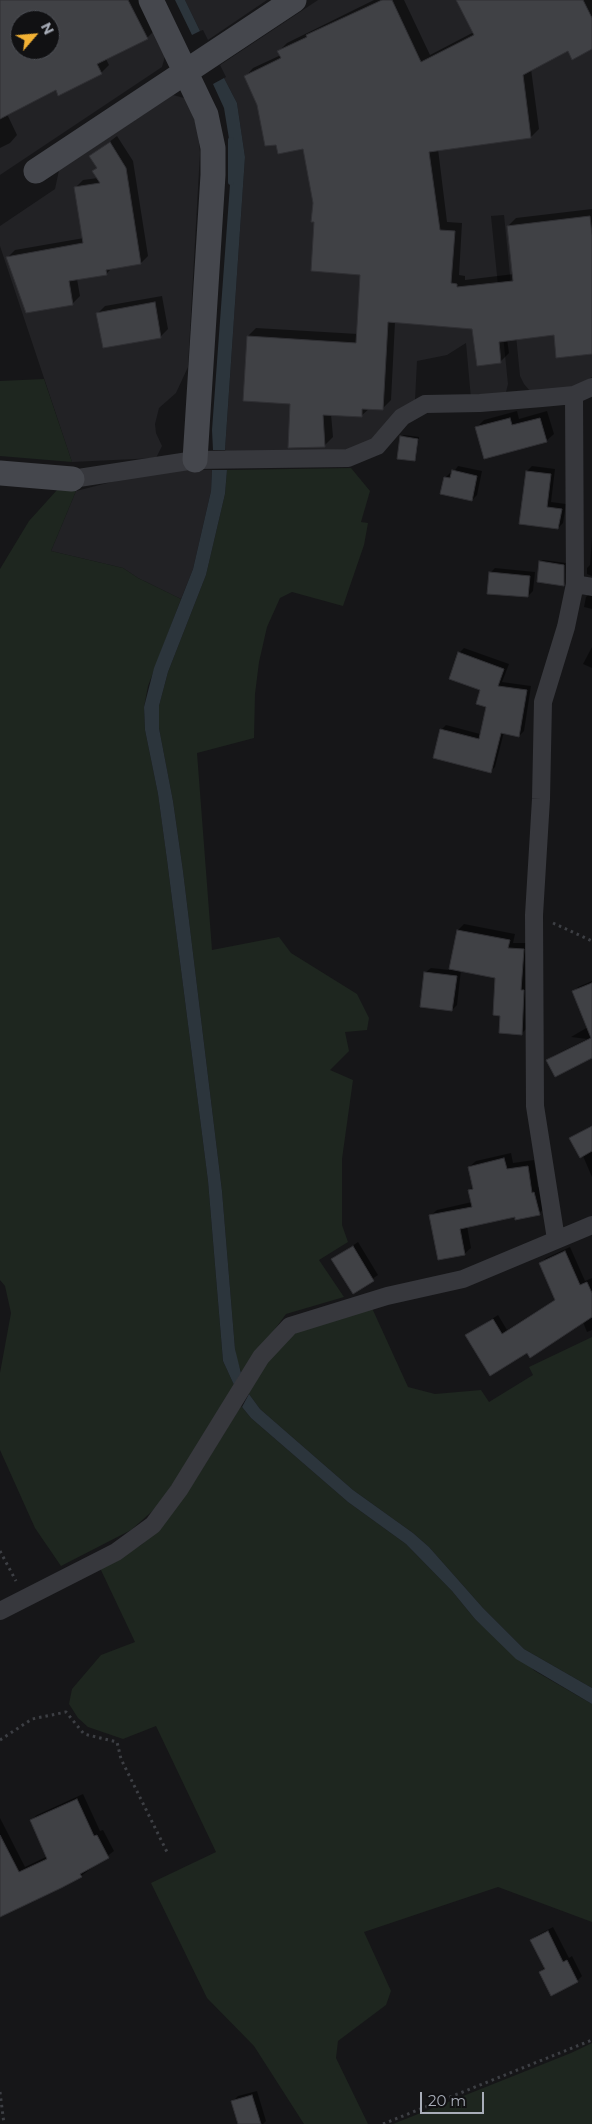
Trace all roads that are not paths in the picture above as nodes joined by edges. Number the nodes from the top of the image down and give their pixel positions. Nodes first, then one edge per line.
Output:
1 (151, 0) edge
2 (294, 0) edge
3 (186, 71) junction
4 (36, 171) dead end
5 (592, 387) edge
6 (574, 395) junction
7 (195, 460) junction
8 (0, 473) edge
9 (72, 479) joint
10 (584, 586) edge
11 (592, 1225) edge
12 (556, 1240) junction
13 (0, 1611) edge

1 - 3 street
2 - 3 street
3 - 4 street
3 - 7 street
5 - 6 street
6 - 7 street
6 - 10 street
7 - 9 street
8 - 9 street
10 - 12 street
11 - 12 street
12 - 13 street

